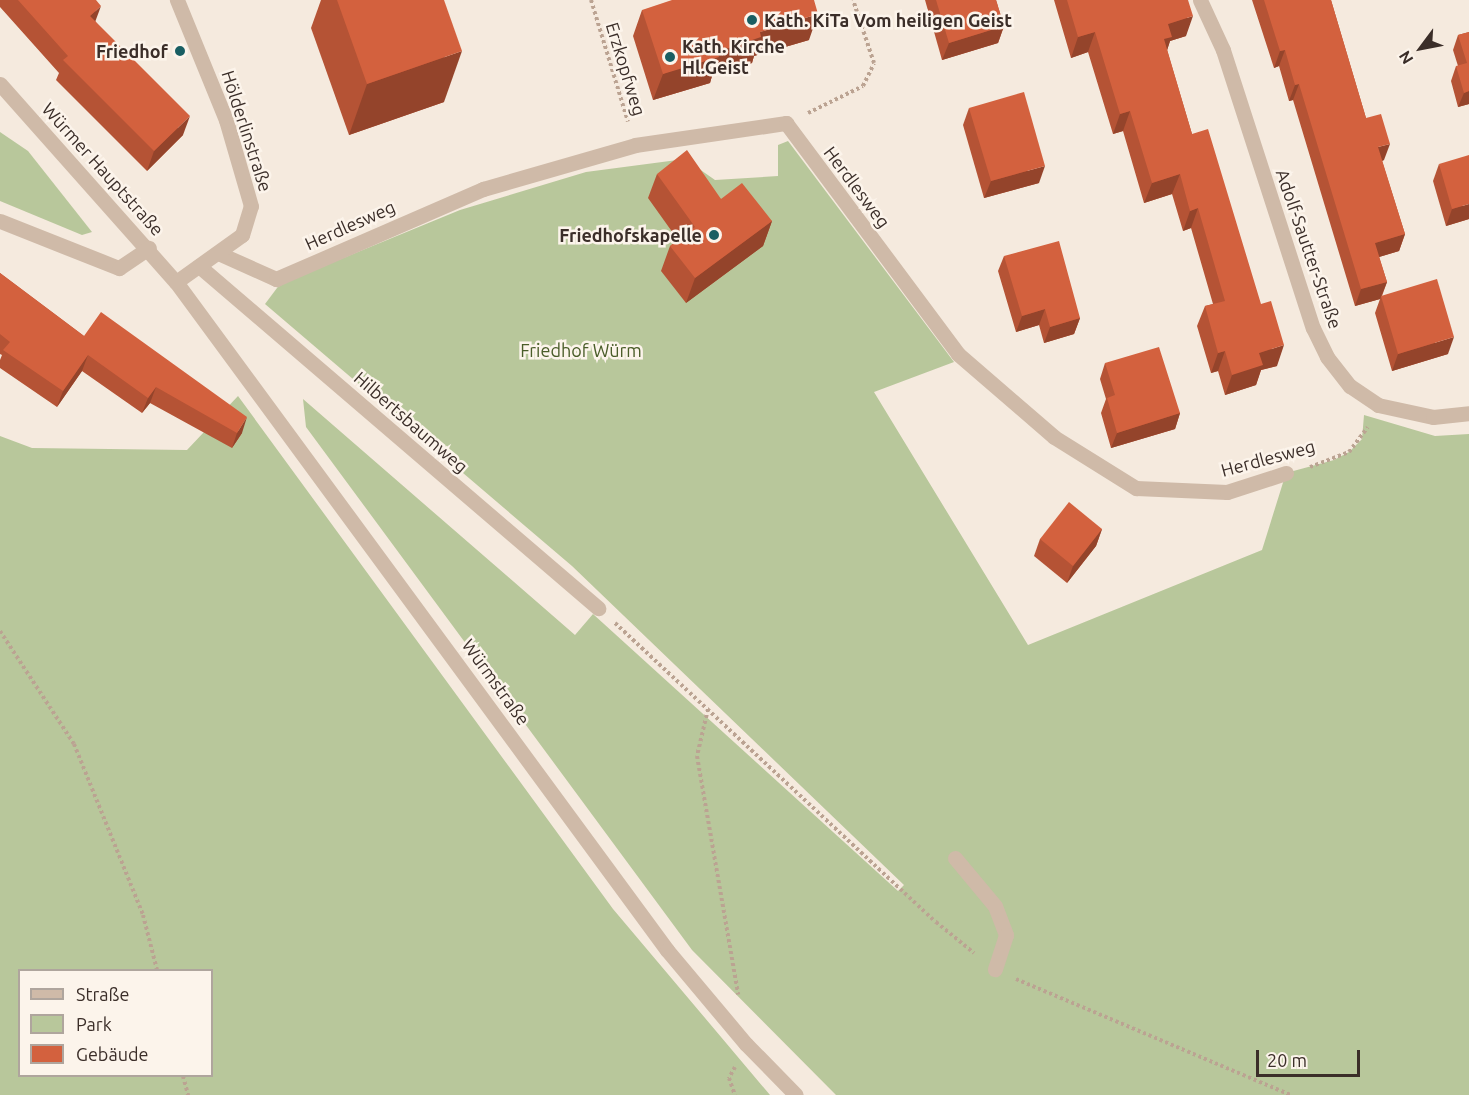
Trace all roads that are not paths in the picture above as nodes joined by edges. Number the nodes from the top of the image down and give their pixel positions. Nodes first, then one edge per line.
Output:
1 (177, 0) edge
2 (1200, 0) edge
3 (0, 84) edge
4 (0, 221) edge
5 (149, 248) junction
6 (218, 253) junction
7 (199, 266) junction
8 (176, 282) junction
9 (1469, 413) edge
10 (1286, 473) road end
11 (598, 608) road end
12 (956, 858) dead end
13 (995, 969) road end
14 (796, 1095) edge

1 - 6 street, Hölderlinstraße
2 - 9 street, Adolf-Sautter-Straße
3 - 5 street, Würmer Hauptstraße
4 - 5 street
5 - 8 street, Würmer Hauptstraße
6 - 7 street, Hölderlinstraße
6 - 10 street, Herdlesweg
7 - 8 street, Hölderlinstraße
7 - 11 street, Hilbertsbaumweg
8 - 14 street, Würmstraße
12 - 13 street

